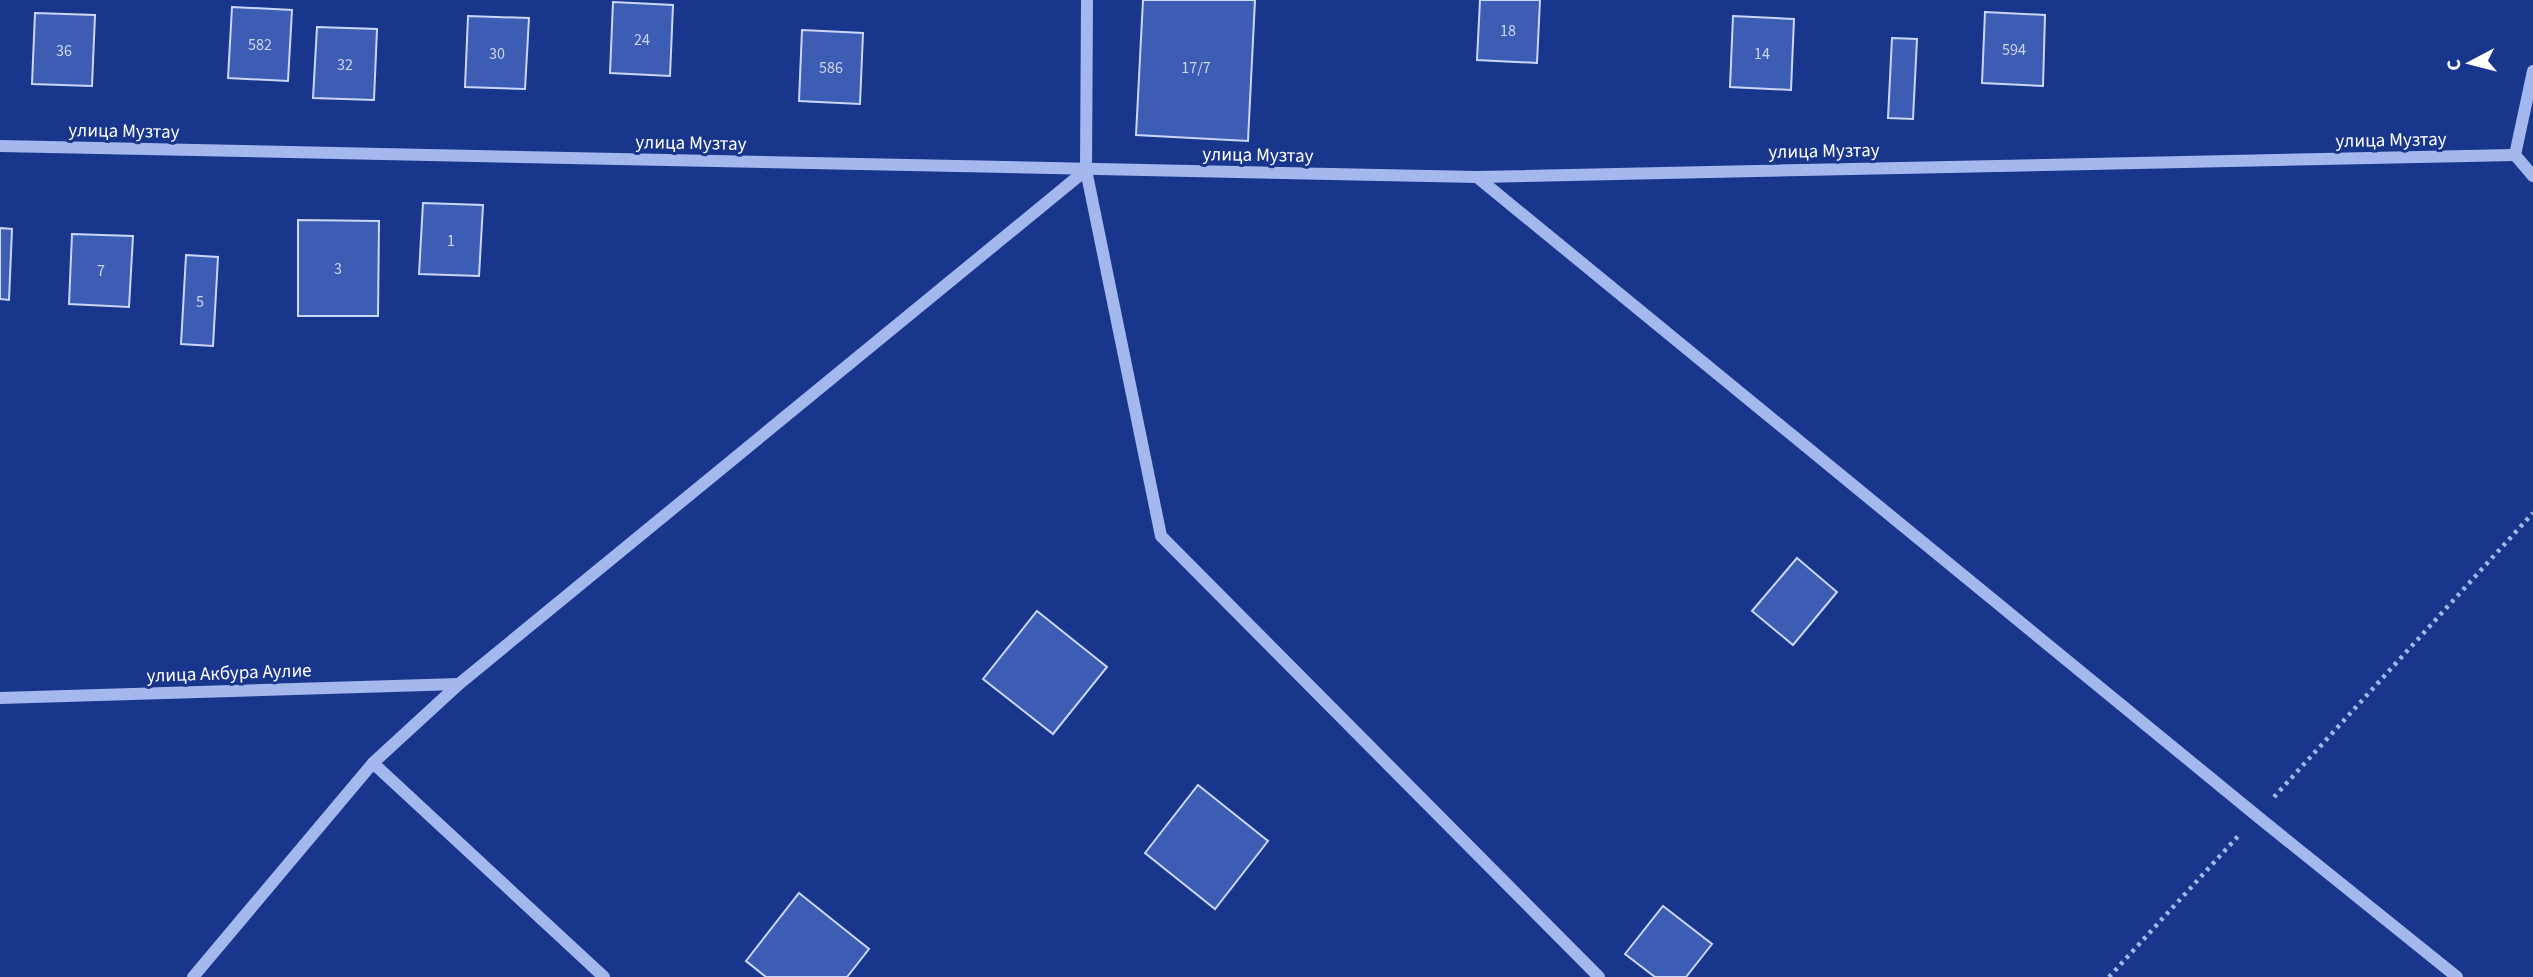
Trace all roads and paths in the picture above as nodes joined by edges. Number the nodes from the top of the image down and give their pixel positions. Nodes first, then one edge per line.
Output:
1 (1087, 0) edge
2 (2533, 71) edge
3 (0, 146) edge
4 (2515, 155) junction
5 (1086, 170) junction
6 (2533, 176) edge
7 (1477, 177) junction
8 (2533, 513) edge
9 (459, 684) junction
10 (0, 698) edge
11 (373, 763) junction
12 (2257, 816) junction
13 (193, 977) edge
14 (604, 977) edge
15 (1599, 977) edge
16 (2109, 977) edge
17 (2458, 977) edge

1 - 5 street
2 - 4 street
3 - 5 street, улица Музтау
4 - 6 street
4 - 7 street, улица Музтау
5 - 7 street, улица Музтау
5 - 9 street
5 - 15 street
7 - 12 street
8 - 12 path
9 - 10 street, улица Акбура Аулие
9 - 11 street
11 - 13 street
11 - 14 street
12 - 16 path
12 - 17 street

